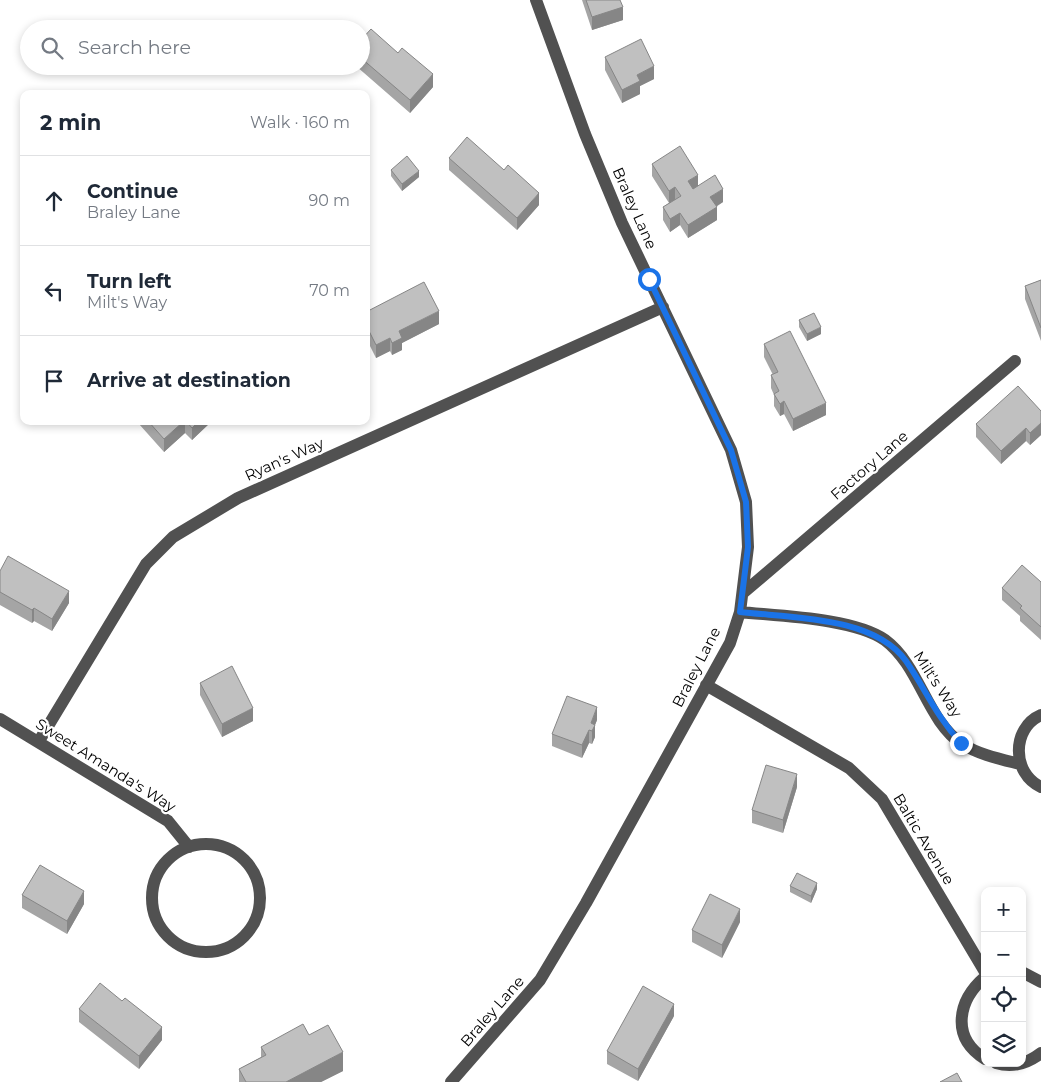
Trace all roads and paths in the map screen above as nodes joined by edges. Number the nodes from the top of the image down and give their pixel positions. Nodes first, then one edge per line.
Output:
1 (536, 0) edge
2 (663, 307) junction
3 (1015, 360) dead end
4 (743, 594) junction
5 (740, 612) junction
6 (706, 685) junction
7 (1041, 715) edge
8 (0, 719) edge
9 (39, 741) junction
10 (1020, 764) junction
11 (1041, 787) edge
12 (189, 847) junction
13 (981, 965) edge
14 (1026, 974) edge
15 (981, 981) edge
16 (1041, 982) edge
17 (1041, 1053) edge
18 (981, 1054) edge
19 (1026, 1062) edge
20 (451, 1082) edge

1 - 2 street, Braley Lane
2 - 4 street, Braley Lane
2 - 9 street, Ryan's Way
3 - 4 street, Factory Lane
4 - 5 street, Braley Lane
5 - 6 street, Braley Lane
5 - 10 street, Milt's Way
6 - 13 street, Baltic Avenue
6 - 20 street, Braley Lane
7 - 10 street
8 - 9 street, Sweet Amanda's Way
9 - 12 street, Sweet Amanda's Way
10 - 11 street
12 - 12 street
14 - 16 street
15 - 18 street
17 - 19 street

